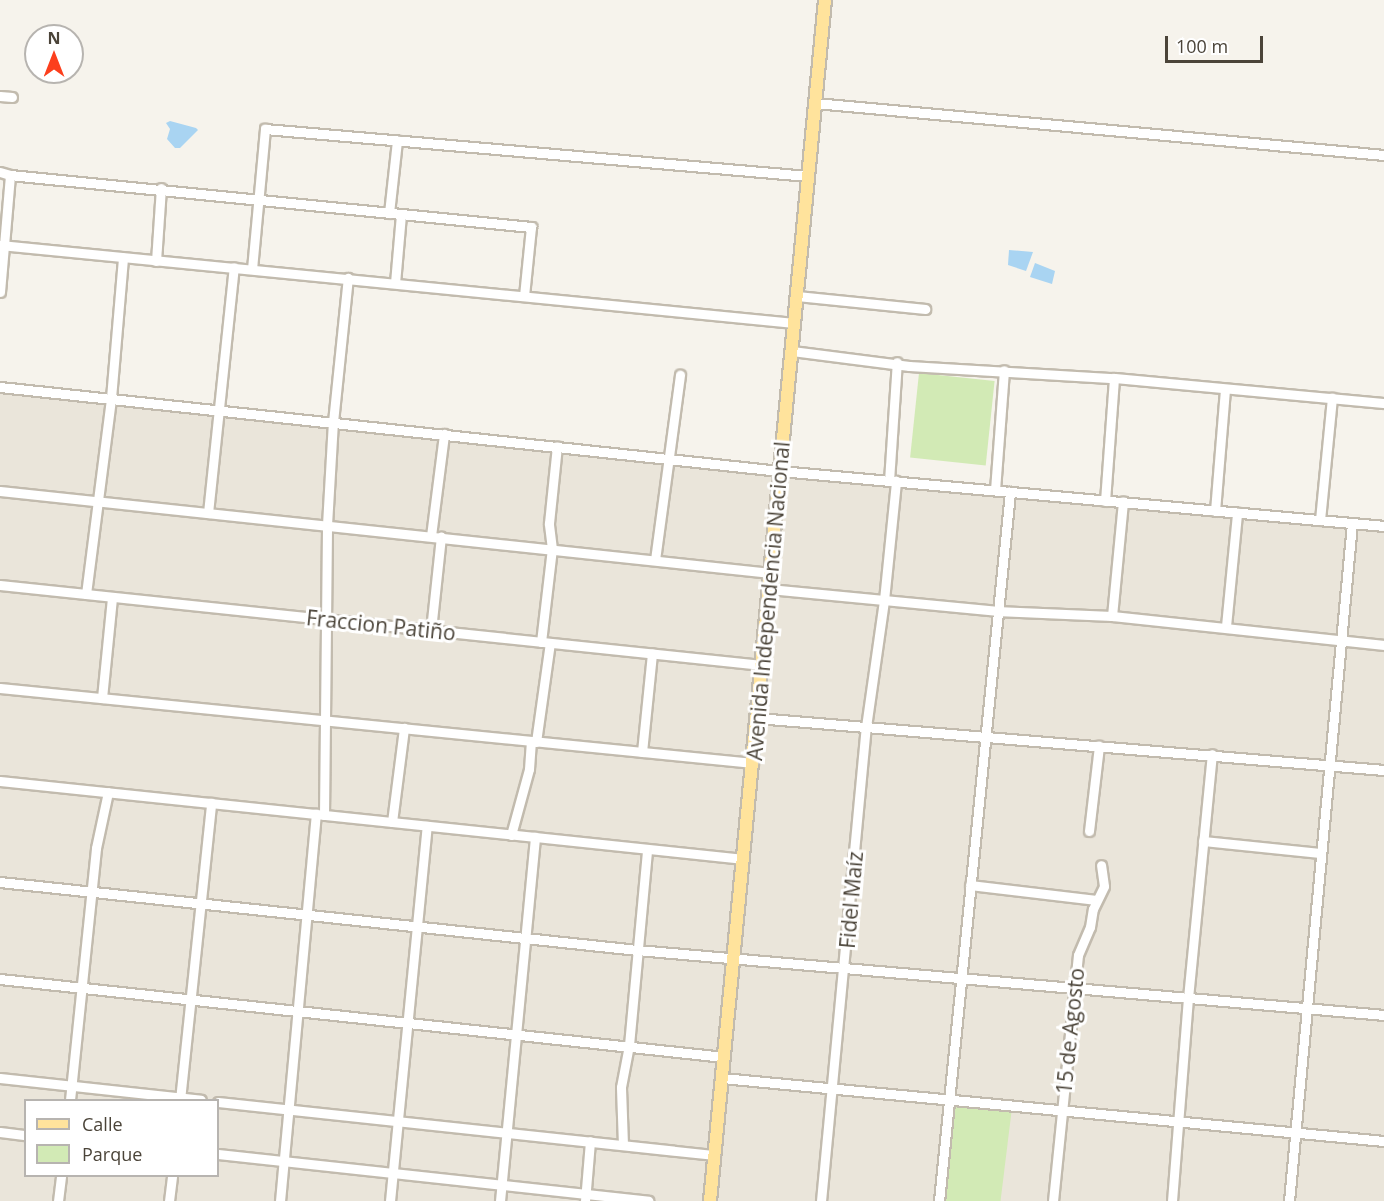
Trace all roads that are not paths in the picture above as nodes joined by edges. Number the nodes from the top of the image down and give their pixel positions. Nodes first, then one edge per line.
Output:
1 (825, 0) edge
2 (0, 96) edge
3 (12, 97) dead end
4 (815, 103) junction
5 (397, 140) junction
6 (1384, 155) edge
7 (0, 172) edge
8 (10, 175) junction
9 (808, 176) junction
10 (161, 188) junction
11 (258, 200) junction
12 (389, 213) junction
13 (401, 214) junction
14 (2, 246) edge
15 (123, 258) junction
16 (156, 261) junction
17 (234, 267) junction
18 (252, 269) junction
19 (348, 278) junction
20 (395, 283) junction
21 (0, 292) edge
22 (524, 296) junction
23 (797, 296) junction
24 (925, 309) dead end
25 (794, 323) junction
26 (792, 351) junction
27 (897, 362) junction
28 (1004, 370) junction
29 (680, 375) dead end
30 (1114, 378) junction
31 (0, 387) edge
32 (1225, 390) junction
33 (111, 398) junction
34 (1332, 398) junction
35 (1384, 403) edge
36 (218, 409) junction
37 (333, 422) junction
38 (444, 434) junction
39 (557, 446) junction
40 (669, 458) junction
41 (780, 471) junction
42 (892, 481) junction
43 (995, 490) junction
44 (0, 491) edge
45 (1010, 492) junction
46 (1105, 501) junction
47 (97, 502) junction
48 (1124, 502) junction
49 (1215, 511) junction
50 (208, 513) junction
51 (1237, 513) junction
52 (1320, 520) junction
53 (1352, 523) junction
54 (327, 525) junction
55 (1384, 526) edge
56 (436, 537) junction
57 (552, 549) junction
58 (656, 560) junction
59 (771, 573) junction
60 (0, 585) edge
61 (769, 590) junction
62 (86, 594) junction
63 (112, 597) junction
64 (884, 600) junction
65 (996, 610) junction
66 (1112, 616) junction
67 (327, 619) junction
68 (1226, 626) junction
69 (431, 630) junction
70 (1340, 639) junction
71 (546, 642) junction
72 (1384, 645) edge
73 (652, 654) junction
74 (762, 665) junction
75 (0, 688) edge
76 (102, 698) junction
77 (757, 718) junction
78 (325, 720) junction
79 (404, 728) junction
80 (866, 728) junction
81 (983, 736) junction
82 (534, 741) junction
83 (1099, 746) junction
84 (642, 752) junction
85 (1212, 754) junction
86 (753, 763) junction
87 (1329, 765) junction
88 (1384, 770) edge
89 (0, 781) edge
90 (108, 792) junction
91 (211, 803) junction
92 (320, 815) junction
93 (392, 822) junction
94 (427, 826) junction
95 (1089, 831) dead end
96 (511, 835) junction
97 (536, 837) junction
98 (1203, 841) junction
99 (647, 851) junction
100 (1320, 853) junction
101 (744, 859) junction
102 (1101, 865) dead end
103 (0, 882) edge
104 (970, 885) junction
105 (93, 892) junction
106 (1096, 900) junction
107 (200, 903) junction
108 (305, 914) junction
109 (416, 926) junction
110 (525, 937) junction
111 (637, 950) junction
112 (734, 959) junction
113 (844, 969) junction
114 (0, 978) edge
115 (961, 980) junction
116 (83, 987) junction
117 (1075, 989) junction
118 (190, 998) junction
119 (1188, 998) junction
120 (1305, 1007) junction
121 (296, 1010) junction
122 (1384, 1015) edge
123 (408, 1023) junction
124 (515, 1033) junction
125 (629, 1045) junction
126 (724, 1057) junction
127 (0, 1078) edge
128 (722, 1078) junction
129 (71, 1086) junction
130 (831, 1088) junction
131 (70, 1099) edge
132 (172, 1099) edge
133 (180, 1099) edge
134 (950, 1101) junction
135 (219, 1102) edge
136 (287, 1109) junction
137 (1062, 1112) junction
138 (399, 1120) junction
139 (1180, 1123) junction
140 (0, 1132) edge
141 (506, 1132) junction
142 (1294, 1133) junction
143 (24, 1135) edge
144 (590, 1141) junction
145 (1384, 1141) edge
146 (623, 1145) junction
147 (219, 1154) edge
148 (715, 1155) junction
149 (282, 1161) junction
150 (393, 1172) junction
151 (61, 1177) edge
152 (172, 1177) edge
153 (502, 1184) junction
154 (585, 1197) edge
155 (58, 1201) edge
156 (170, 1201) edge
157 (280, 1201) edge
158 (390, 1201) edge
159 (500, 1201) edge
160 (648, 1201) edge
161 (710, 1201) edge
162 (715, 1201) edge
163 (821, 1201) edge
164 (939, 1201) edge
165 (1053, 1201) edge
166 (1172, 1201) edge
167 (1289, 1201) edge

1 - 4 main road, Avenida Independencia Nacional
2 - 3 street
4 - 6 street
4 - 9 main road, Avenida Independencia Nacional
5 - 9 street
5 - 11 street
5 - 12 street
7 - 8 street
8 - 10 street
8 - 14 street
9 - 23 main road, Avenida Independencia Nacional
10 - 11 street
10 - 16 street
11 - 12 street
11 - 18 street
12 - 13 street
13 - 20 street
13 - 22 street
14 - 15 street
14 - 21 street
15 - 16 street
15 - 33 street
16 - 17 street
17 - 18 street
17 - 36 street
18 - 19 street
19 - 20 street
19 - 37 street
20 - 22 street
22 - 25 street
23 - 24 street
23 - 25 main road, Avenida Independencia Nacional
25 - 26 main road, Avenida Independencia Nacional
26 - 27 street
26 - 41 main road, Avenida Independencia Nacional
27 - 28 street
27 - 42 street, Fidel Maíz
28 - 30 street
28 - 43 street
29 - 40 street
30 - 32 street
30 - 46 street
31 - 33 street
32 - 34 street
32 - 49 street
33 - 36 street
33 - 47 street
34 - 35 street
34 - 52 street
36 - 37 street
36 - 50 street
37 - 38 street
37 - 54 street
38 - 39 street
38 - 56 street
39 - 40 street
39 - 57 street
40 - 41 street
40 - 58 street
41 - 42 street
41 - 59 main road, Avenida Independencia Nacional
42 - 43 street
42 - 64 street, Fidel Maíz
43 - 45 street
44 - 47 street
45 - 46 street
45 - 65 street
46 - 48 street
47 - 50 street
47 - 62 street
48 - 49 street
48 - 66 street
49 - 51 street
50 - 54 street
51 - 52 street
51 - 68 street
52 - 53 street
53 - 55 street
53 - 70 street
54 - 56 street
54 - 67 street
56 - 57 street
56 - 69 street
57 - 58 street
57 - 71 street
58 - 59 street
59 - 61 main road, Avenida Independencia Nacional
60 - 62 street, Fraccion Patiño
61 - 64 street
61 - 74 main road, Avenida Independencia Nacional
62 - 63 street, Fraccion Patiño
63 - 67 street, Fraccion Patiño
63 - 76 street
64 - 65 street
64 - 80 street, Fidel Maíz
65 - 66 street
65 - 81 street
66 - 68 street
67 - 69 street, Fraccion Patiño
67 - 78 street
68 - 70 street
69 - 71 street, Fraccion Patiño
70 - 72 street
70 - 87 street
71 - 73 street, Fraccion Patiño
71 - 82 street
73 - 74 street, Fraccion Patiño
73 - 84 street
74 - 77 main road, Avenida Independencia Nacional
75 - 76 street
76 - 78 street
77 - 80 street
77 - 86 main road, Avenida Independencia Nacional
78 - 79 street
78 - 92 street
79 - 82 street
79 - 93 street
80 - 81 street
80 - 113 street, Fidel Maíz
81 - 83 street
81 - 104 street
82 - 84 street
82 - 96 street
83 - 85 street
83 - 95 street
84 - 86 street
85 - 87 street
85 - 98 street
86 - 101 main road, Avenida Independencia Nacional
87 - 88 street
87 - 100 street
89 - 90 street
90 - 91 street
90 - 105 street
91 - 92 street
91 - 107 street
92 - 93 street
92 - 108 street
93 - 94 street
94 - 96 street
94 - 109 street
96 - 97 street
97 - 99 street
97 - 110 street
98 - 100 street
98 - 119 street
99 - 101 street
99 - 111 street
100 - 120 street
101 - 112 main road, Avenida Independencia Nacional
102 - 106 street, 15 de Agosto
103 - 105 street
104 - 106 street
104 - 115 street
105 - 107 street
105 - 116 street
106 - 117 street, 15 de Agosto
107 - 108 street
107 - 118 street
108 - 109 street
108 - 121 street
109 - 110 street
109 - 123 street
110 - 111 street
110 - 124 street
111 - 112 street
111 - 125 street
112 - 113 street
112 - 126 main road, Avenida Independencia Nacional
113 - 115 street
113 - 130 street, Fidel Maíz
114 - 116 street
115 - 117 street
115 - 134 street
116 - 118 street
116 - 129 street
117 - 119 street
117 - 137 street, 15 de Agosto
118 - 121 street
118 - 133 street
119 - 120 street
119 - 139 street
120 - 122 street
120 - 142 street
121 - 123 street
121 - 136 street
123 - 124 street
123 - 138 street
124 - 125 street
124 - 141 street
125 - 126 street
125 - 146 street
126 - 128 main road, Avenida Independencia Nacional
127 - 129 street
128 - 130 street
128 - 148 main road, Avenida Independencia Nacional
129 - 131 street
129 - 132 street
130 - 134 street
130 - 163 street, Fidel Maíz
134 - 137 street
134 - 164 street
135 - 136 street
136 - 138 street
136 - 149 street
137 - 139 street
137 - 165 street, 15 de Agosto
138 - 141 street
138 - 150 street
139 - 142 street
139 - 166 street
140 - 143 street
141 - 144 street
141 - 153 street
142 - 145 street
142 - 167 street
144 - 146 street
144 - 154 street
146 - 148 street
147 - 149 street
148 - 161 main road, Avenida Independencia Nacional
149 - 150 street
149 - 157 street
150 - 153 street
150 - 158 street
151 - 155 street
152 - 156 street
153 - 154 street
153 - 159 street
154 - 160 street
161 - 162 street

